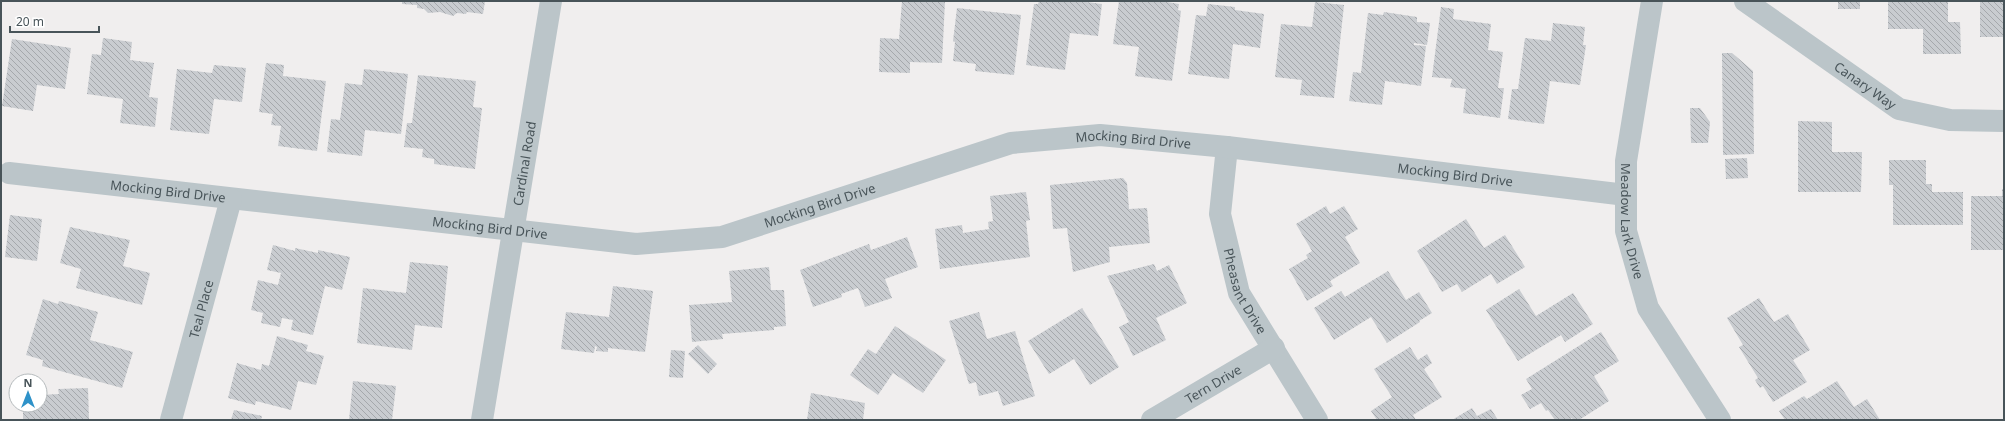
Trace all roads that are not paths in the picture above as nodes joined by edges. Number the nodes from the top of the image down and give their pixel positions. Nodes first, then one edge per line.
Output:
1 (551, 1) edge
2 (1652, 1) edge
3 (1746, 1) edge
4 (2004, 121) edge
5 (1227, 147) junction
6 (9, 173) dead end
7 (1626, 196) junction
8 (231, 199) junction
9 (514, 230) junction
10 (1274, 348) junction
11 (171, 420) edge
12 (482, 420) edge
13 (1152, 420) edge
14 (1317, 420) edge
15 (1720, 420) edge

1 - 9 street, Cardinal Road
2 - 7 street, Meadow Lark Drive
3 - 4 street, Canary Way
5 - 7 street, Mocking Bird Drive
5 - 9 street, Mocking Bird Drive
5 - 10 street, Pheasant Drive
6 - 8 street, Mocking Bird Drive
7 - 15 street, Meadow Lark Drive
8 - 9 street, Mocking Bird Drive
8 - 11 street, Teal Place
9 - 12 street, Cardinal Road
10 - 13 street, Tern Drive
10 - 14 street, Pheasant Drive

